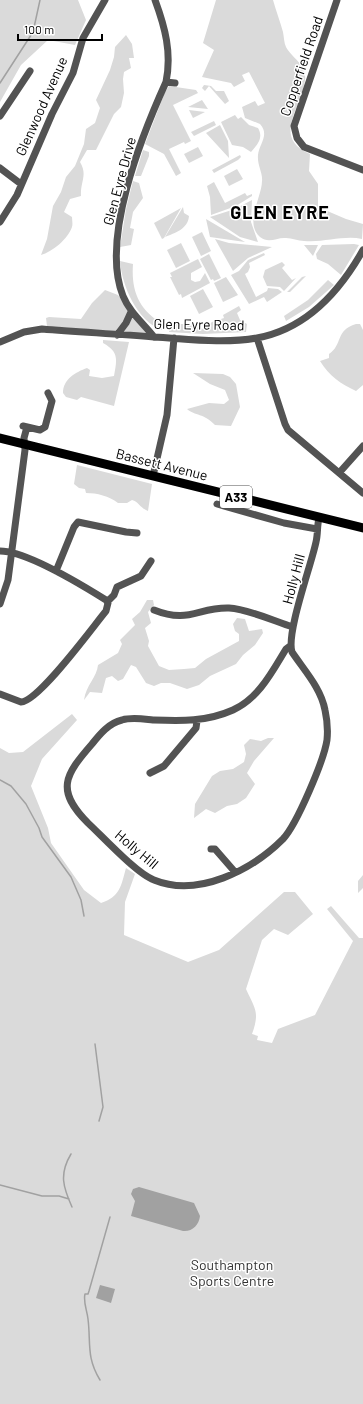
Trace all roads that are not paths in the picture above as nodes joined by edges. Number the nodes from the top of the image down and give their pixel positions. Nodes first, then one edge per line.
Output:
1 (105, 0) edge
2 (155, 0) edge
3 (337, 0) edge
4 (26, 73) dead end
5 (166, 82) junction
6 (175, 83) dead end
7 (0, 116) edge
8 (0, 168) edge
9 (363, 170) edge
10 (21, 184) junction
11 (0, 222) edge
12 (363, 250) edge
13 (131, 312) junction
14 (117, 335) junction
15 (154, 337) junction
16 (174, 338) junction
17 (257, 338) junction
18 (0, 342) edge
19 (48, 393) dead end
20 (0, 438) edge
21 (24, 444) junction
22 (363, 446) edge
23 (339, 473) junction
24 (153, 476) junction
25 (363, 493) edge
26 (217, 504) dead end
27 (319, 518) junction
28 (363, 528) edge
29 (316, 530) junction
30 (137, 532) dead end
31 (0, 551) edge
32 (12, 552) junction
33 (147, 564) dead end
34 (56, 571) junction
35 (108, 601) junction
36 (0, 604) edge
37 (154, 610) dead end
38 (293, 627) junction
39 (290, 646) junction
40 (0, 694) edge
41 (197, 721) junction
42 (150, 773) dead end
43 (211, 849) dead end
44 (235, 872) junction

1 - 10 street, Glenwood Avenue
2 - 5 street, Glen Eyre Drive
3 - 9 street, Copperfield Road
4 - 7 street
5 - 6 street
5 - 13 street, Glen Eyre Drive
8 - 10 street
10 - 11 street, Glenwood Avenue
12 - 17 street, Glen Eyre Road
13 - 14 street
13 - 15 street, Glen Eyre Drive
14 - 15 street, Glen Eyre Road
14 - 18 street, Glen Eyre Road
15 - 16 street, Glen Eyre Road
16 - 17 street, Glen Eyre Road
16 - 24 street
17 - 23 street
19 - 21 street
20 - 21 main road, Bassett Avenue / A33
21 - 24 main road, Bassett Avenue / A33
21 - 32 street
22 - 23 street
23 - 25 street
24 - 27 main road, Bassett Avenue / A33
26 - 29 street
27 - 28 main road, Bassett Avenue / A33
27 - 29 street, Holly Hill
29 - 38 street, Holly Hill
30 - 34 street
31 - 32 street
32 - 34 street
32 - 36 street
33 - 35 street
34 - 35 street
35 - 40 street
37 - 38 street
38 - 39 street, Holly Hill
39 - 41 street, Holly Hill
39 - 44 street, Holly Hill
41 - 42 street
41 - 44 street, Holly Hill
43 - 44 street

